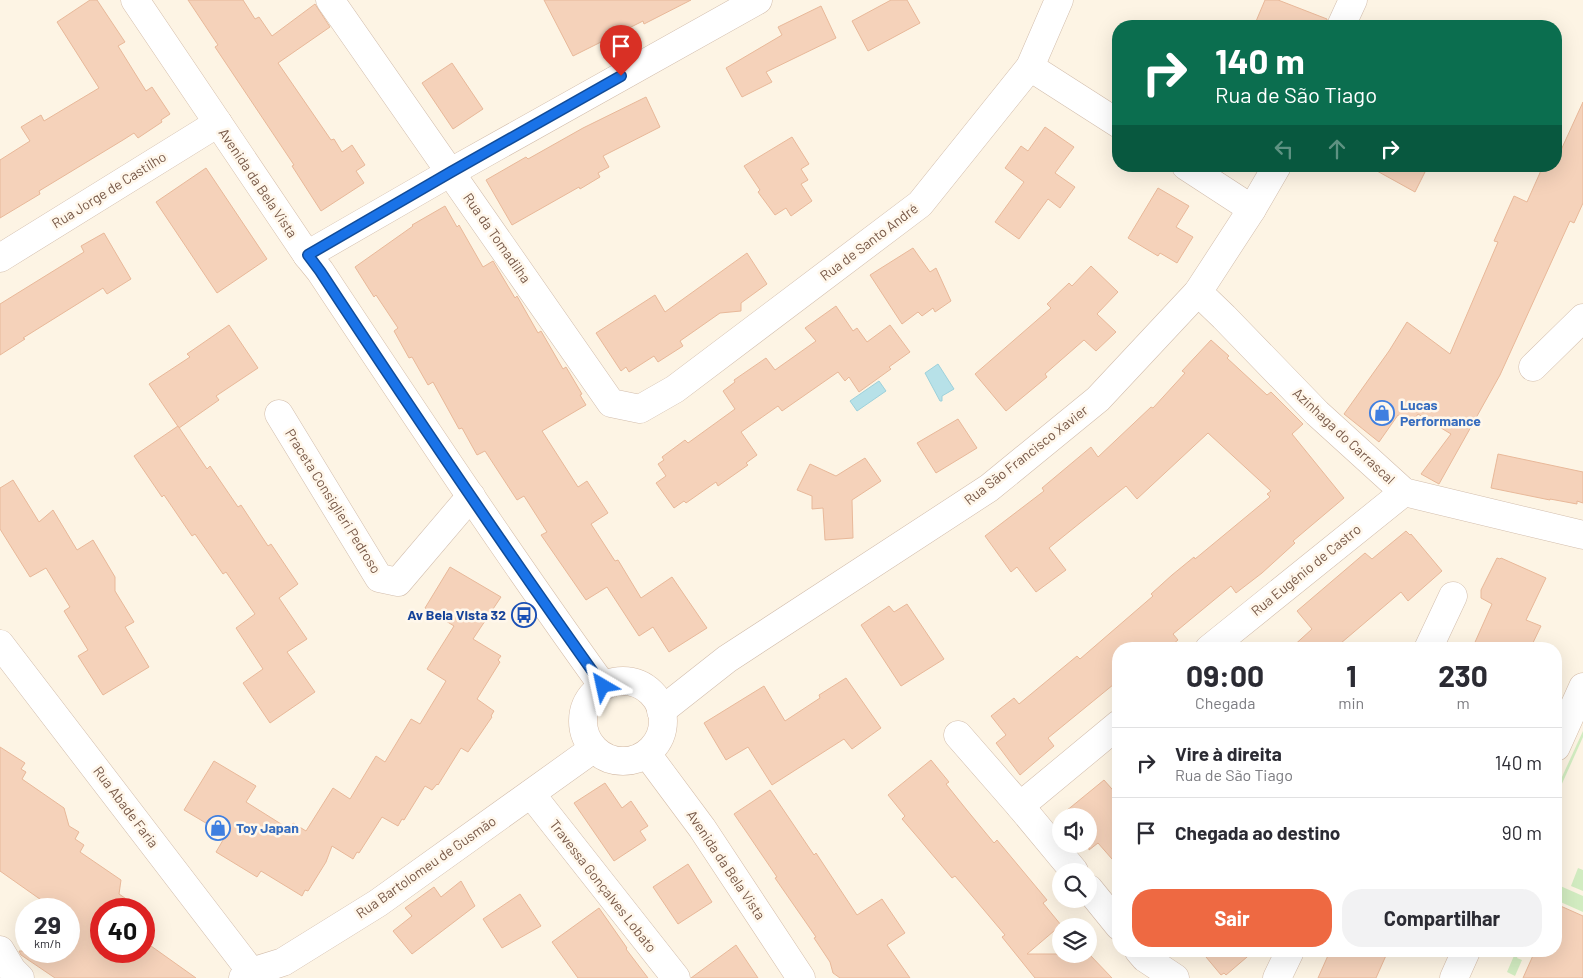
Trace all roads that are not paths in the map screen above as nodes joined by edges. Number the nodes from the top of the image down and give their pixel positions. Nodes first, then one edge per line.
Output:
1 (135, 0) edge
2 (330, 0) edge
3 (758, 0) edge
4 (1059, 0) edge
5 (1353, 0) edge
6 (1345, 20) edge
7 (1030, 67) junction
8 (1112, 120) edge
9 (218, 123) junction
10 (451, 172) junction
11 (1195, 172) edge
12 (1274, 172) edge
13 (1252, 209) junction
14 (308, 255) junction
15 (0, 258) edge
16 (1198, 292) junction
17 (1583, 318) edge
18 (1533, 367) dead end
19 (611, 403) joint
20 (279, 414) dead end
21 (1404, 492) junction
22 (471, 496) junction
23 (1583, 535) edge
24 (1453, 596) dead end
25 (1226, 642) edge
26 (1431, 642) edge
27 (0, 644) edge
28 (603, 686) junction
29 (1583, 687) edge
30 (661, 711) junction
31 (1112, 730) edge
32 (1562, 734) edge
33 (958, 735) dead end
34 (593, 749) junction
35 (647, 754) junction
36 (531, 794) junction
37 (1020, 806) junction
38 (1067, 863) edge
39 (1097, 899) edge
40 (1112, 917) edge
41 (0, 950) edge
42 (1144, 957) edge
43 (1287, 957) edge
44 (1463, 957) edge
45 (250, 976) edge
46 (20, 978) edge
47 (676, 978) edge
48 (802, 978) edge
49 (1175, 978) edge
50 (1277, 978) edge
51 (1454, 978) edge

1 - 9 street, Avenida da Bela Vista
2 - 10 street, Rua da Tomadilha
3 - 10 street
4 - 7 street, Rua de Santo André
5 - 6 street
7 - 8 street
7 - 19 street, Rua de Santo André
9 - 14 street, Avenida da Bela Vista
9 - 15 street, Rua Jorge de Castilho
10 - 14 street
10 - 19 street, Rua da Tomadilha
11 - 13 street
12 - 13 street, Rua São Francisco Xavier
13 - 16 street, Rua São Francisco Xavier
14 - 22 street, Avenida da Bela Vista
16 - 21 street, Azinhaga do Carrascal
16 - 30 street, Rua São Francisco Xavier
17 - 18 street
20 - 22 street, Praceta Consiglieri Pedroso
21 - 23 street, Azinhaga do Carrascal
21 - 25 street, Rua Eugénio de Castro
22 - 28 street, Avenida da Bela Vista
24 - 26 street
27 - 45 street, Rua Abade Faria
28 - 30 street
28 - 34 street
29 - 32 street
30 - 35 street
31 - 37 street
33 - 37 street
34 - 35 street
34 - 36 street, Rua Bartolomeu de Gusmão
35 - 48 street, Avenida da Bela Vista
36 - 45 street, Rua Bartolomeu de Gusmão
36 - 47 street, Travessa Gonçalves Lobato
37 - 38 street
39 - 40 street
41 - 46 street
42 - 49 street
43 - 50 street
44 - 51 street

